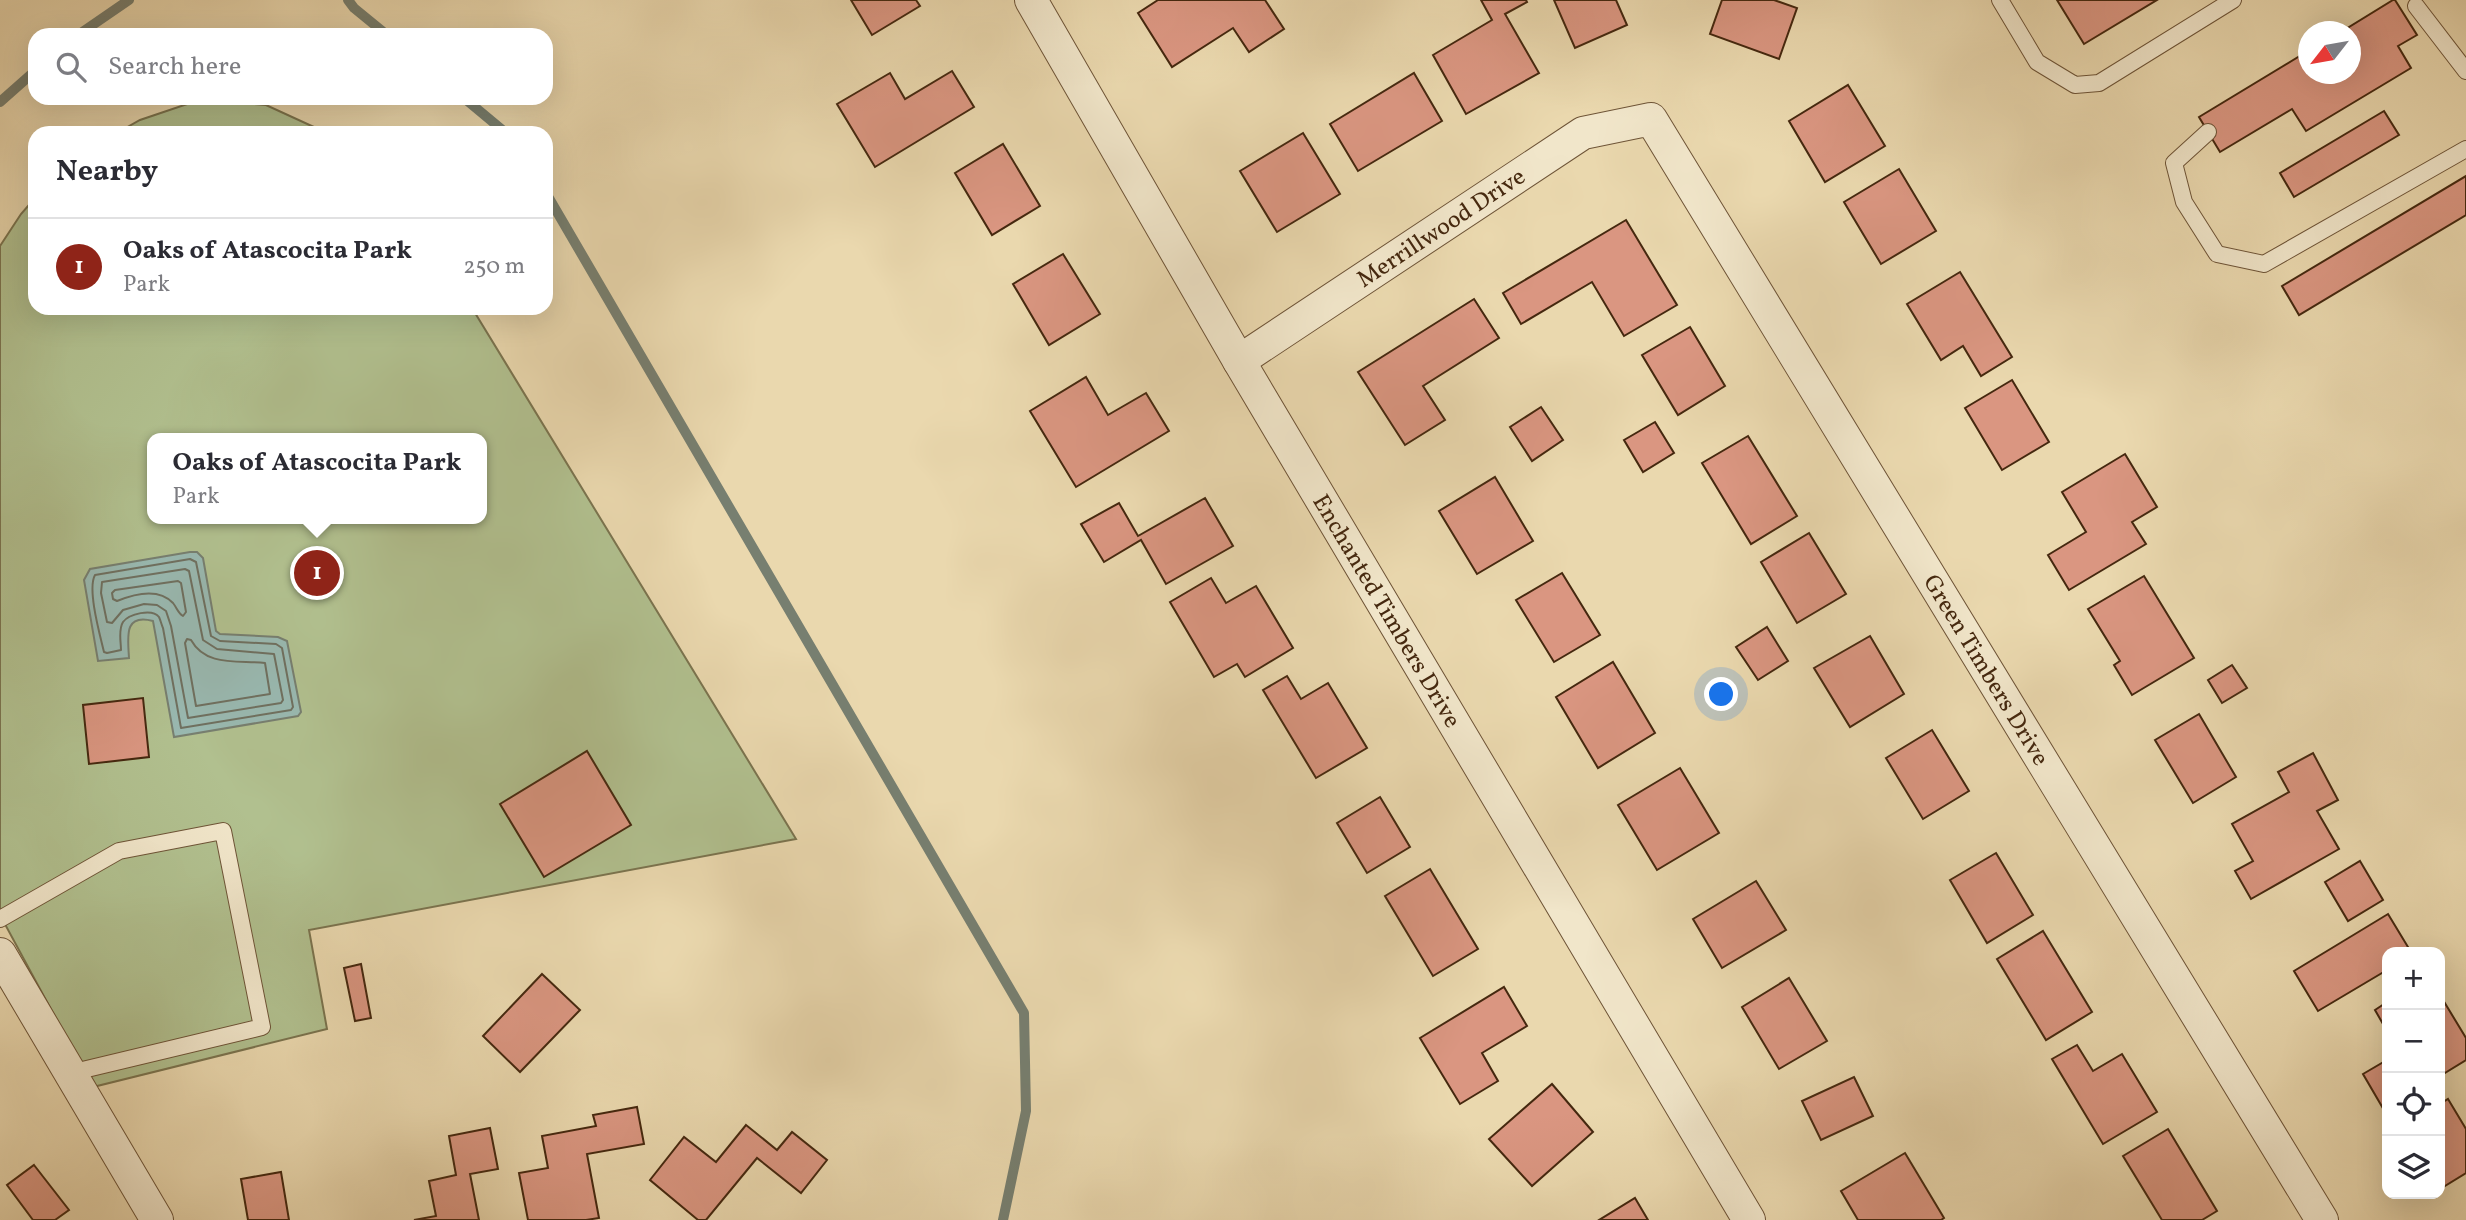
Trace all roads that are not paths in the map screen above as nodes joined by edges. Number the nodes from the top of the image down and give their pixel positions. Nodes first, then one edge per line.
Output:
1 (1031, 0) edge
2 (2000, 0) edge
3 (2233, 0) edge
4 (2416, 6) edge
5 (2466, 71) edge
6 (1651, 119) joint
7 (2208, 132) dead end
8 (2466, 149) edge
9 (1239, 360) junction
10 (0, 919) edge
11 (0, 956) edge
12 (70, 1073) junction
13 (157, 1220) edge
14 (1749, 1220) edge
15 (2322, 1220) edge

1 - 9 street, Enchanted Timbers Drive
2 - 3 lane
4 - 5 lane
6 - 9 street, Merrillwood Drive
6 - 15 street, Green Timbers Drive
7 - 8 lane
9 - 14 street, Enchanted Timbers Drive
10 - 12 lane
11 - 12 street
12 - 13 street

